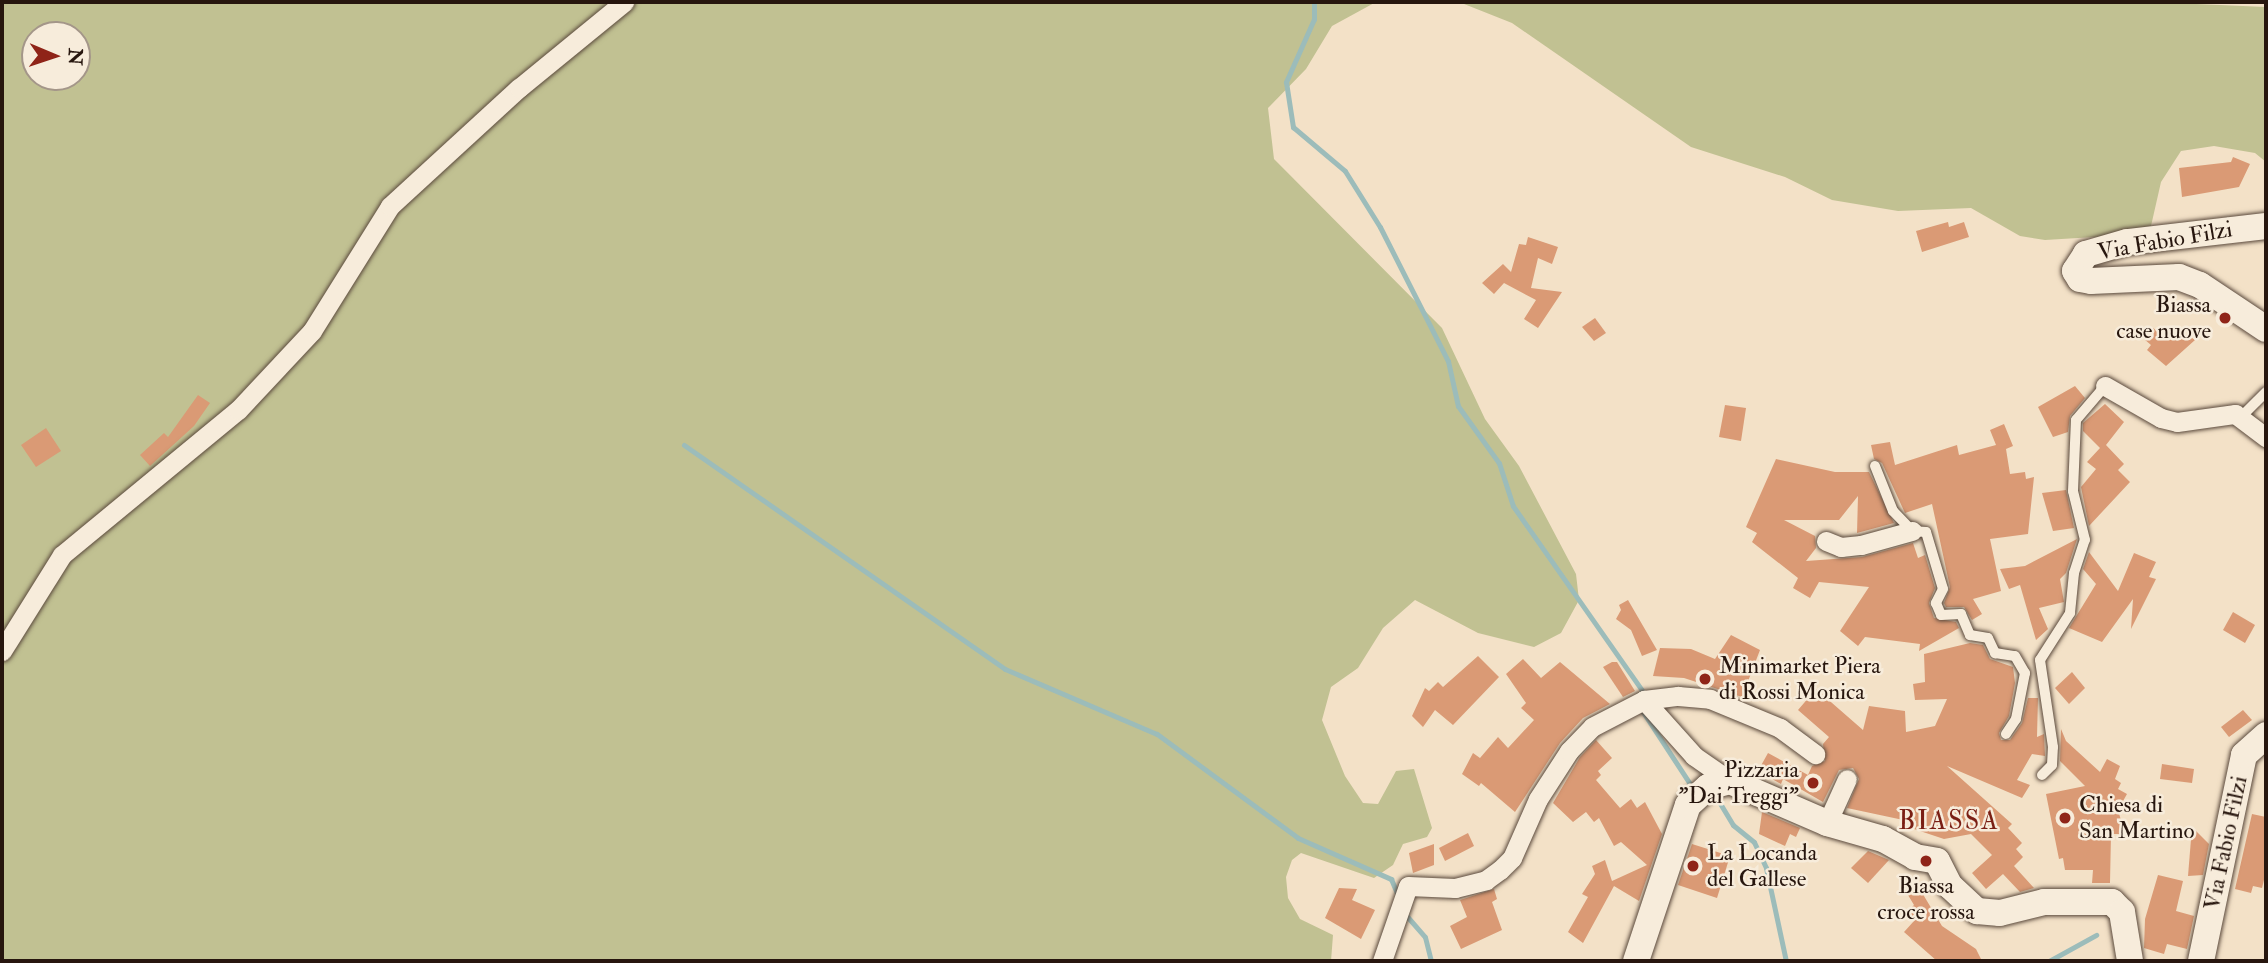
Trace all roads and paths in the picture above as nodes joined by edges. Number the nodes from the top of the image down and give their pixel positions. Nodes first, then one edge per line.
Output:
1 (624, 2) edge
2 (2266, 226) edge
3 (2266, 329) edge
4 (2105, 386) joint
5 (2266, 392) edge
6 (2241, 417) junction
7 (2266, 437) edge
8 (1875, 466) dead end
9 (1912, 531) junction
10 (1826, 541) dead end
11 (2, 651) edge
12 (1644, 700) junction
13 (2006, 734) dead end
14 (2266, 735) edge
15 (1815, 754) dead end
16 (2042, 775) dead end
17 (1847, 779) dead end
18 (1730, 781) junction
19 (1827, 822) junction
20 (1382, 961) edge
21 (1636, 961) edge
22 (2130, 961) edge
23 (2201, 961) edge

1 - 11 street
2 - 3 street, Via Fabio Filzi
4 - 6 street
4 - 16 lane
5 - 6 lane
6 - 7 street
8 - 9 lane
9 - 10 street
9 - 13 lane
12 - 15 street
12 - 18 street
12 - 20 street
14 - 23 street, Via Fabio Filzi
17 - 19 street
18 - 19 street
18 - 21 street
19 - 22 street

